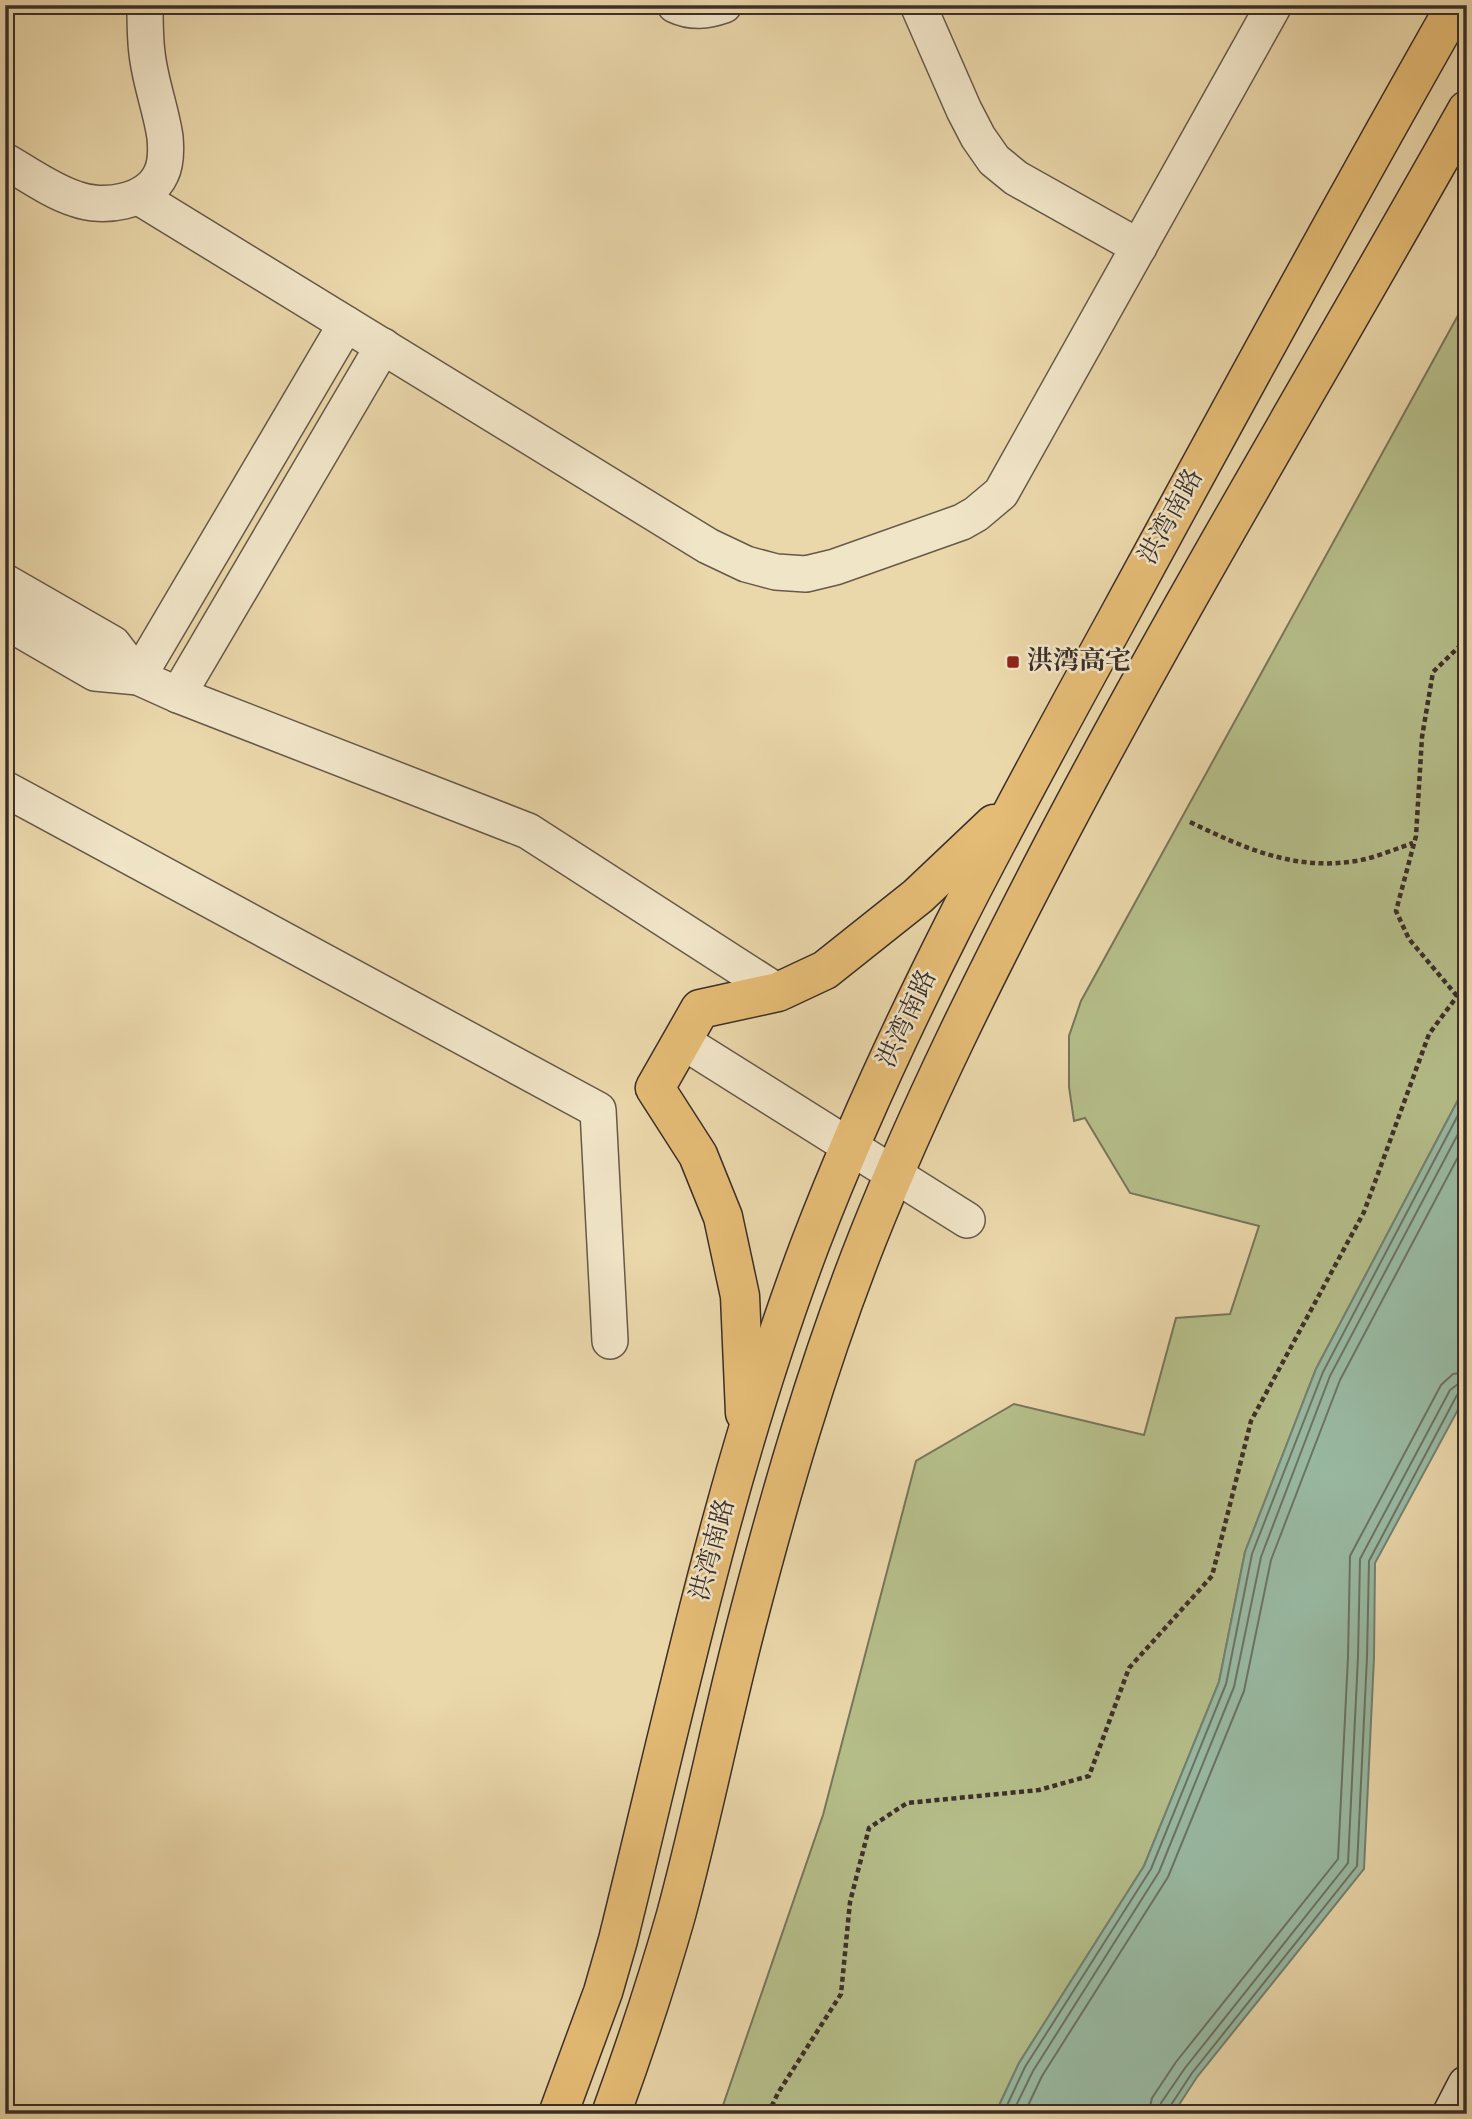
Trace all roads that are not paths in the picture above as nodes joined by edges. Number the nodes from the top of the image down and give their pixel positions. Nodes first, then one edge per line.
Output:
1 (145, 5) edge
2 (675, 5) edge
3 (724, 5) edge
4 (918, 5) edge
5 (1273, 5) edge
6 (1456, 5) edge
7 (1467, 110) edge
8 (5, 160) edge
9 (139, 197) junction
10 (1139, 247) junction
11 (346, 324) junction
12 (383, 346) junction
13 (5, 582) edge
14 (5, 621) edge
15 (138, 677) junction
16 (178, 695) junction
17 (5, 789) edge
18 (1018, 800) junction
19 (778, 992) junction
20 (682, 1041) junction
21 (852, 1146) junction
22 (894, 1173) junction
23 (967, 1220) dead end
24 (610, 1341) dead end
25 (746, 1440) junction
26 (1467, 2085) edge
27 (558, 2114) edge
28 (611, 2114) edge
29 (1452, 2114) edge

1 - 9 street
2 - 3 street
4 - 10 street
5 - 10 street
6 - 18 main road, 洪湾南路
7 - 22 main road, 洪湾南路
8 - 9 street
9 - 11 street
10 - 12 street
11 - 12 street
11 - 15 street
12 - 16 street
13 - 15 street
14 - 15 street
15 - 16 street
16 - 19 street
17 - 24 street
18 - 19 main road
18 - 21 main road, 洪湾南路
19 - 20 main road
20 - 21 street
20 - 25 main road
21 - 22 street
21 - 25 main road, 洪湾南路
22 - 23 street
22 - 28 main road, 洪湾南路
25 - 27 main road, 洪湾南路
26 - 29 street

